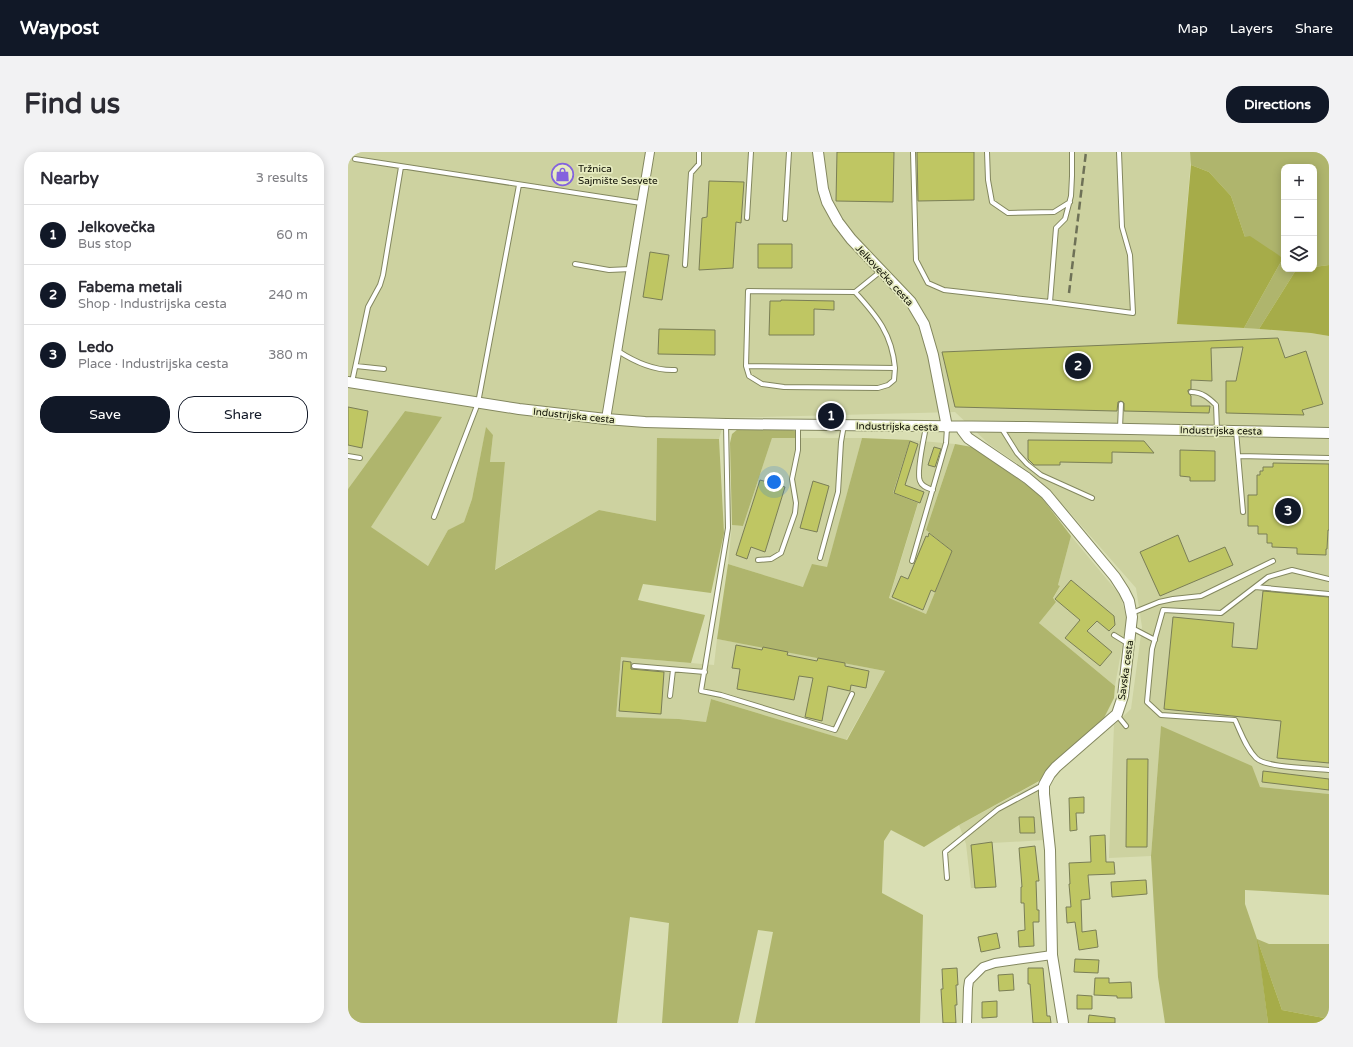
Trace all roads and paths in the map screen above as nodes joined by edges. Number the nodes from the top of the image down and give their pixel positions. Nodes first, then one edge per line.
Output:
1 (650, 152) edge
2 (699, 152) edge
3 (751, 152) edge
4 (789, 152) edge
5 (818, 152) edge
6 (913, 152) edge
7 (987, 152) edge
8 (1072, 152) edge
9 (1119, 152) edge
10 (355, 159) dead end
11 (401, 167) junction
12 (519, 185) junction
13 (1070, 202) junction
14 (642, 203) junction
15 (747, 218) dead end
16 (785, 219) dead end
17 (575, 264) dead end
18 (685, 265) dead end
19 (631, 269) junction
20 (881, 271) junction
21 (855, 292) junction
22 (1050, 302) junction
23 (618, 351) junction
24 (356, 366) junction
25 (746, 366) junction
26 (895, 368) junction
27 (384, 369) dead end
28 (675, 370) dead end
29 (350, 383) edge
30 (1191, 392) dead end
31 (478, 403) junction
32 (1121, 404) dead end
33 (606, 419) junction
34 (726, 424) junction
35 (798, 424) junction
36 (844, 425) junction
37 (926, 426) junction
38 (947, 427) junction
39 (962, 427) junction
40 (1001, 427) junction
41 (1120, 428) junction
42 (1217, 430) junction
43 (1236, 431) junction
44 (1329, 433) edge
45 (348, 456) edge
46 (1239, 456) junction
47 (360, 458) dead end
48 (1329, 458) edge
49 (933, 490) junction
50 (1092, 498) dead end
51 (1243, 512) dead end
52 (434, 517) dead end
53 (820, 558) dead end
54 (758, 560) dead end
55 (912, 561) dead end
56 (1273, 561) dead end
57 (1329, 580) edge
58 (1255, 587) junction
59 (1329, 594) edge
60 (1132, 613) junction
61 (1131, 627) junction
62 (1114, 635) dead end
63 (1155, 640) junction
64 (1129, 644) junction
65 (634, 666) dead end
66 (673, 670) junction
67 (704, 672) junction
68 (852, 694) dead end
69 (670, 696) dead end
70 (1116, 714) junction
71 (1126, 726) dead end
72 (1329, 770) edge
73 (1044, 785) junction
74 (947, 878) dead end
75 (1052, 955) junction
76 (967, 1023) edge
77 (1063, 1023) edge

1 - 14 street
2 - 18 lane
3 - 15 lane
4 - 16 lane
5 - 20 street, Jelkovečka cesta
6 - 22 lane
7 - 13 lane
8 - 13 lane
9 - 22 lane
10 - 11 lane
11 - 12 lane
11 - 24 lane
12 - 14 lane
12 - 31 lane
13 - 22 lane
14 - 19 street
17 - 19 lane
19 - 23 street
20 - 21 lane
20 - 38 street, Jelkovečka cesta
21 - 25 lane
21 - 26 lane
23 - 28 lane
23 - 33 street
24 - 27 lane
24 - 29 lane
25 - 26 lane
25 - 26 lane
29 - 31 street, Industrijska cesta
30 - 42 lane
31 - 33 street, Industrijska cesta
31 - 52 lane
32 - 41 lane
33 - 34 street, Industrijska cesta
34 - 35 street, Industrijska cesta
34 - 67 lane
35 - 36 street, Industrijska cesta
35 - 54 lane
36 - 37 street, Industrijska cesta
36 - 53 lane
37 - 38 street, Industrijska cesta
37 - 49 lane
38 - 39 street, Industrijska cesta
38 - 49 lane
39 - 40 street, Industrijska cesta
39 - 60 street, Savska cesta
40 - 41 street, Industrijska cesta
40 - 50 lane
41 - 42 street, Industrijska cesta
42 - 43 street, Industrijska cesta
43 - 44 street, Industrijska cesta
43 - 46 lane
45 - 47 lane
46 - 48 lane
46 - 51 lane
49 - 55 lane
56 - 60 lane
57 - 58 lane
58 - 59 lane
58 - 63 lane
60 - 61 street, Savska cesta
61 - 63 lane
61 - 64 street, Savska cesta
62 - 64 lane
63 - 72 lane
64 - 70 street, Savska cesta
65 - 66 lane
66 - 67 lane
66 - 69 lane
67 - 68 lane
70 - 71 lane
70 - 73 street, Savska cesta
73 - 74 lane
73 - 75 street
75 - 76 street
75 - 77 street

